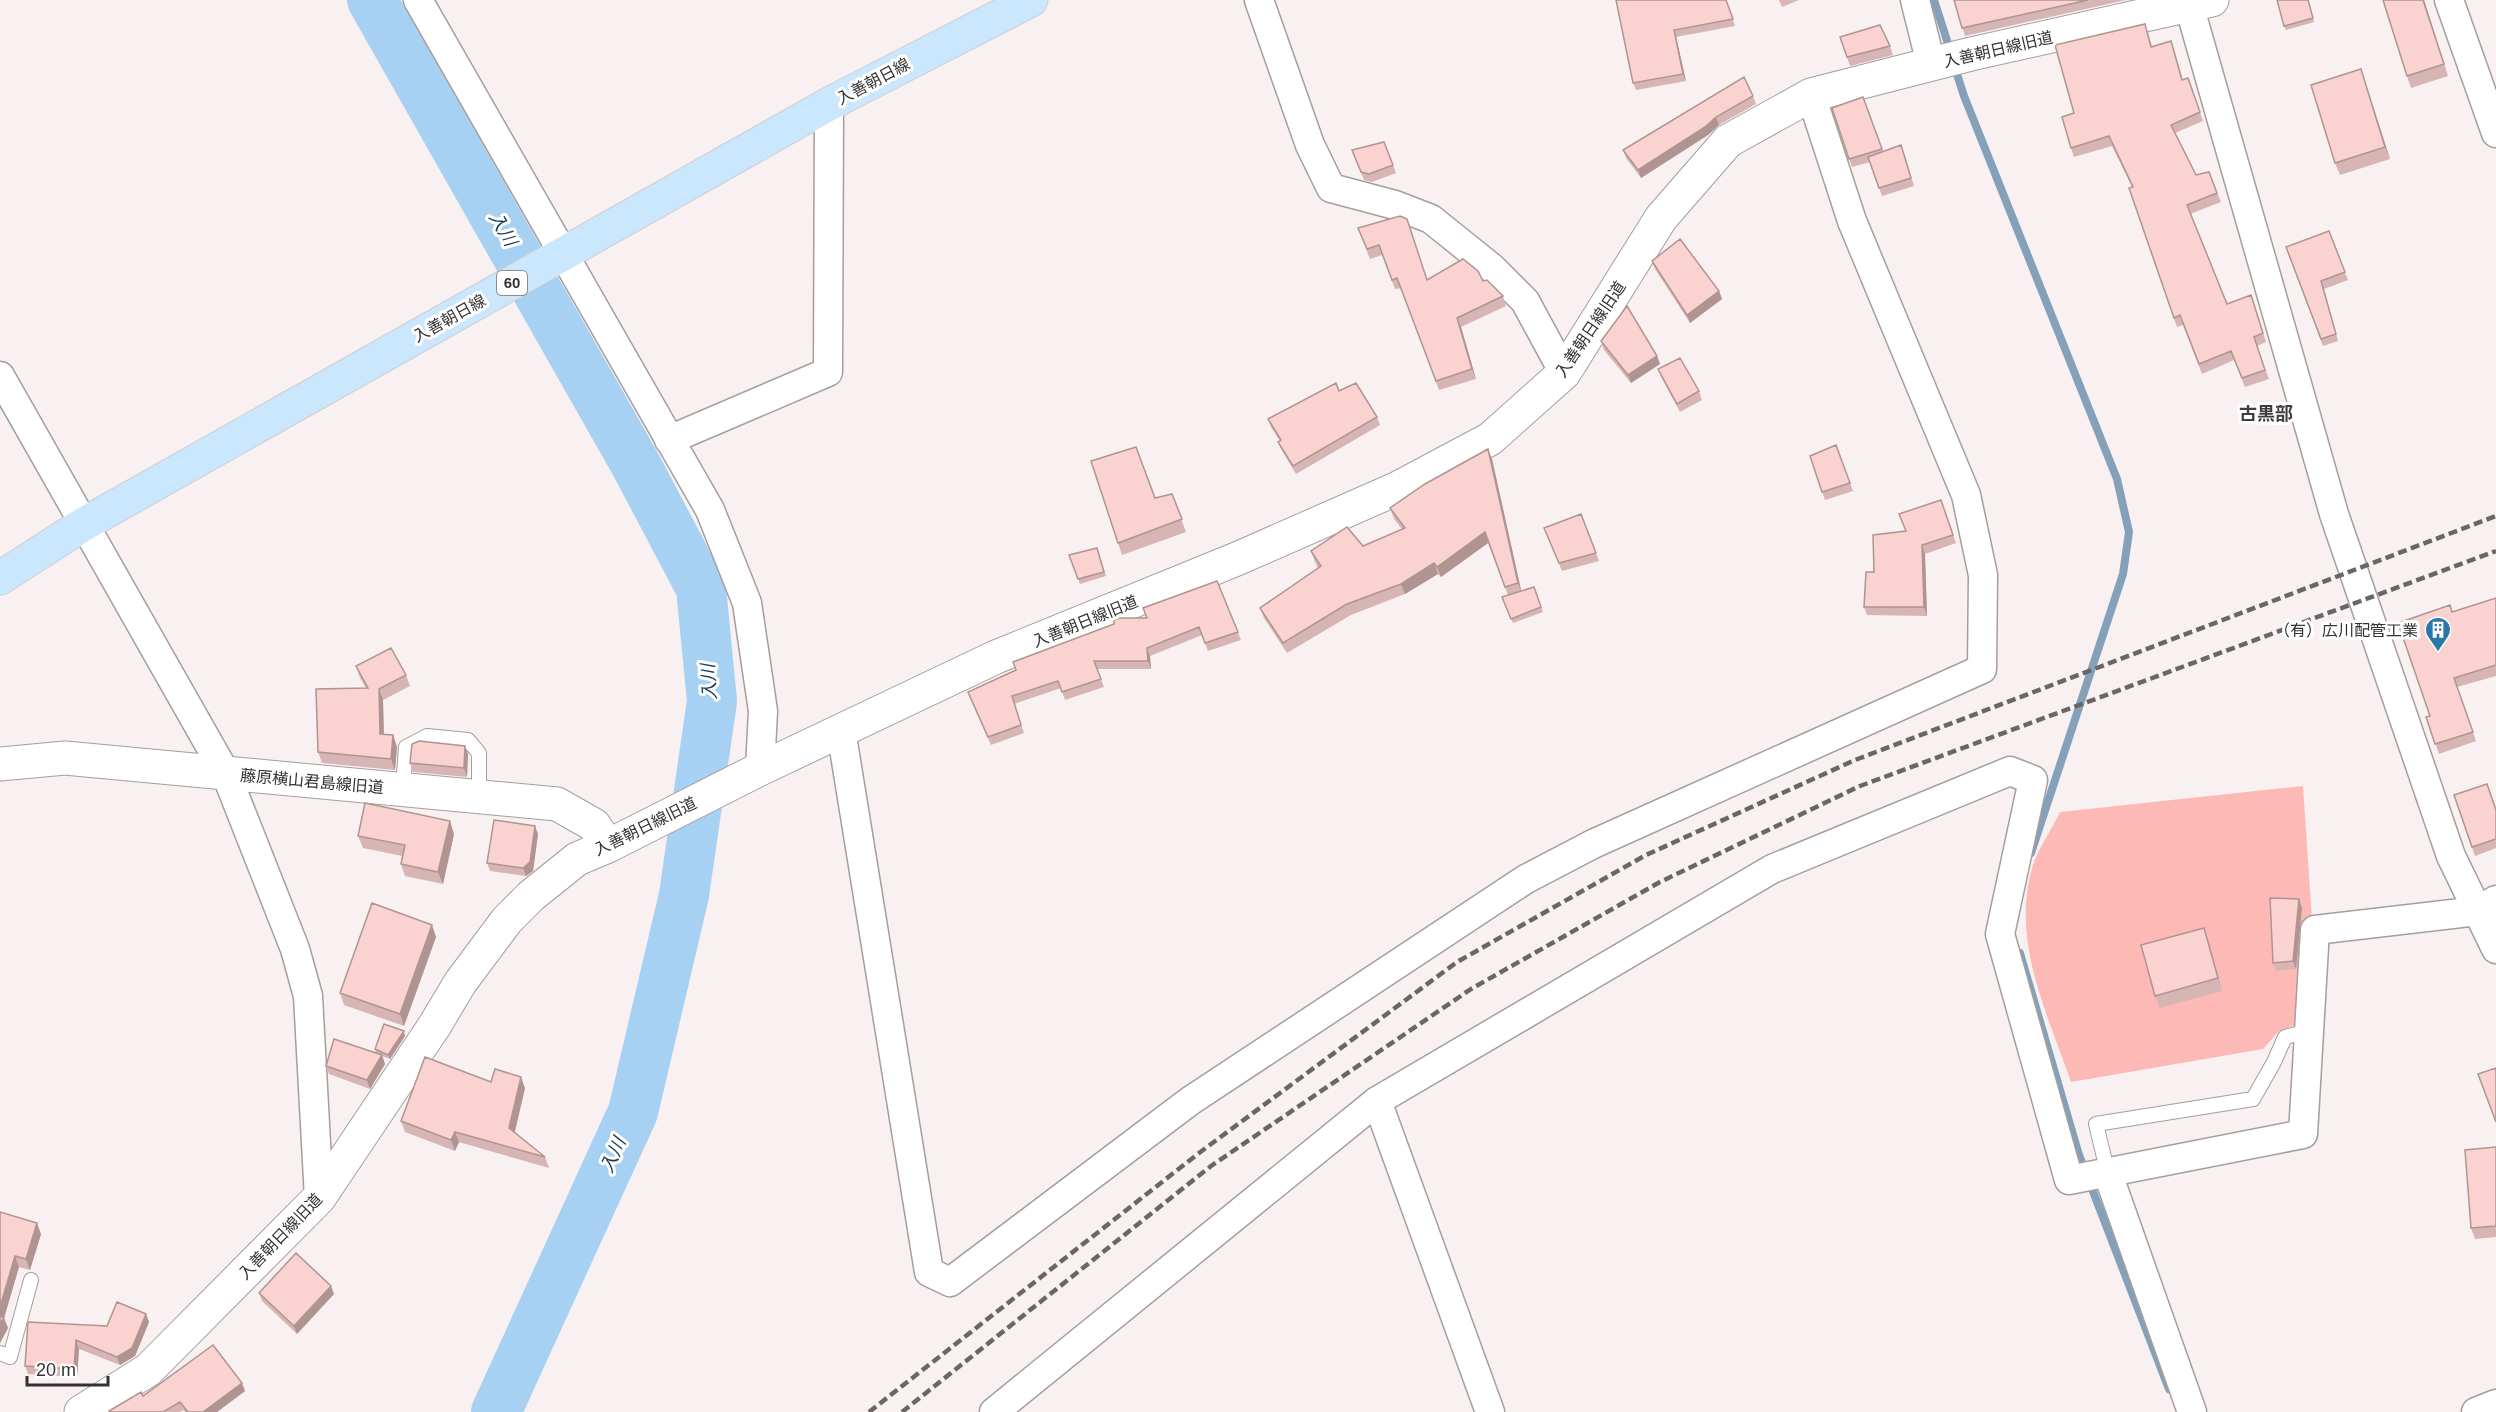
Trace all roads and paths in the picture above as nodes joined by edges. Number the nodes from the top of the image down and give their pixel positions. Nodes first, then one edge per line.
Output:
1 (418, 0) edge
2 (1031, 0) edge
3 (1259, 0) edge
4 (1915, 0) edge
5 (2449, 0) edge
6 (2196, 2) edge
7 (1931, 64) junction
8 (1811, 95) junction
9 (829, 104) junction
10 (2496, 134) edge
11 (563, 255) junction
12 (1564, 373) junction
13 (0, 376) edge
14 (669, 440) junction
15 (84, 524) junction
16 (0, 578) edge
17 (841, 730) junction
18 (0, 764) edge
19 (226, 774) junction
20 (749, 774) junction
21 (402, 788) junction
22 (479, 795) junction
23 (608, 846) junction
24 (2487, 905) edge
25 (2496, 950) edge
26 (2309, 1031) junction
27 (1377, 1101) junction
28 (2109, 1174) junction
29 (319, 1198) junction
30 (31, 1280) dead end
31 (0, 1353) edge
32 (2496, 1404) edge
33 (81, 1412) edge
34 (994, 1412) edge
35 (1490, 1412) edge
36 (2192, 1412) edge
37 (2476, 1412) edge

1 - 11 street
2 - 9 main road, 入善朝日線 / 60
3 - 12 street
4 - 7 street
5 - 10 street
6 - 7 street, 入善朝日線旧道
6 - 24 street
7 - 8 street, 入善朝日線旧道
8 - 12 street, 入善朝日線旧道
8 - 17 street
9 - 11 main road, 入善朝日線 / 60
9 - 14 street
11 - 14 street
11 - 15 main road, 入善朝日線 / 60
12 - 17 street, 入善朝日線旧道
13 - 15 street
14 - 20 street
15 - 16 main road, 入善朝日線 / 60
15 - 19 street
17 - 20 street, 入善朝日線旧道
18 - 19 street, 藤原横山君島線旧道
19 - 21 street, 藤原横山君島線旧道
19 - 29 street
20 - 23 street, 入善朝日線旧道
21 - 22 street, 藤原横山君島線旧道
21 - 22 lane
22 - 23 street, 藤原横山君島線旧道
23 - 29 street, 入善朝日線旧道
24 - 25 street
24 - 26 street
26 - 28 street
26 - 28 lane
27 - 28 street
27 - 34 street
27 - 35 street
28 - 36 street
29 - 33 street, 入善朝日線旧道
30 - 31 lane
32 - 37 street

